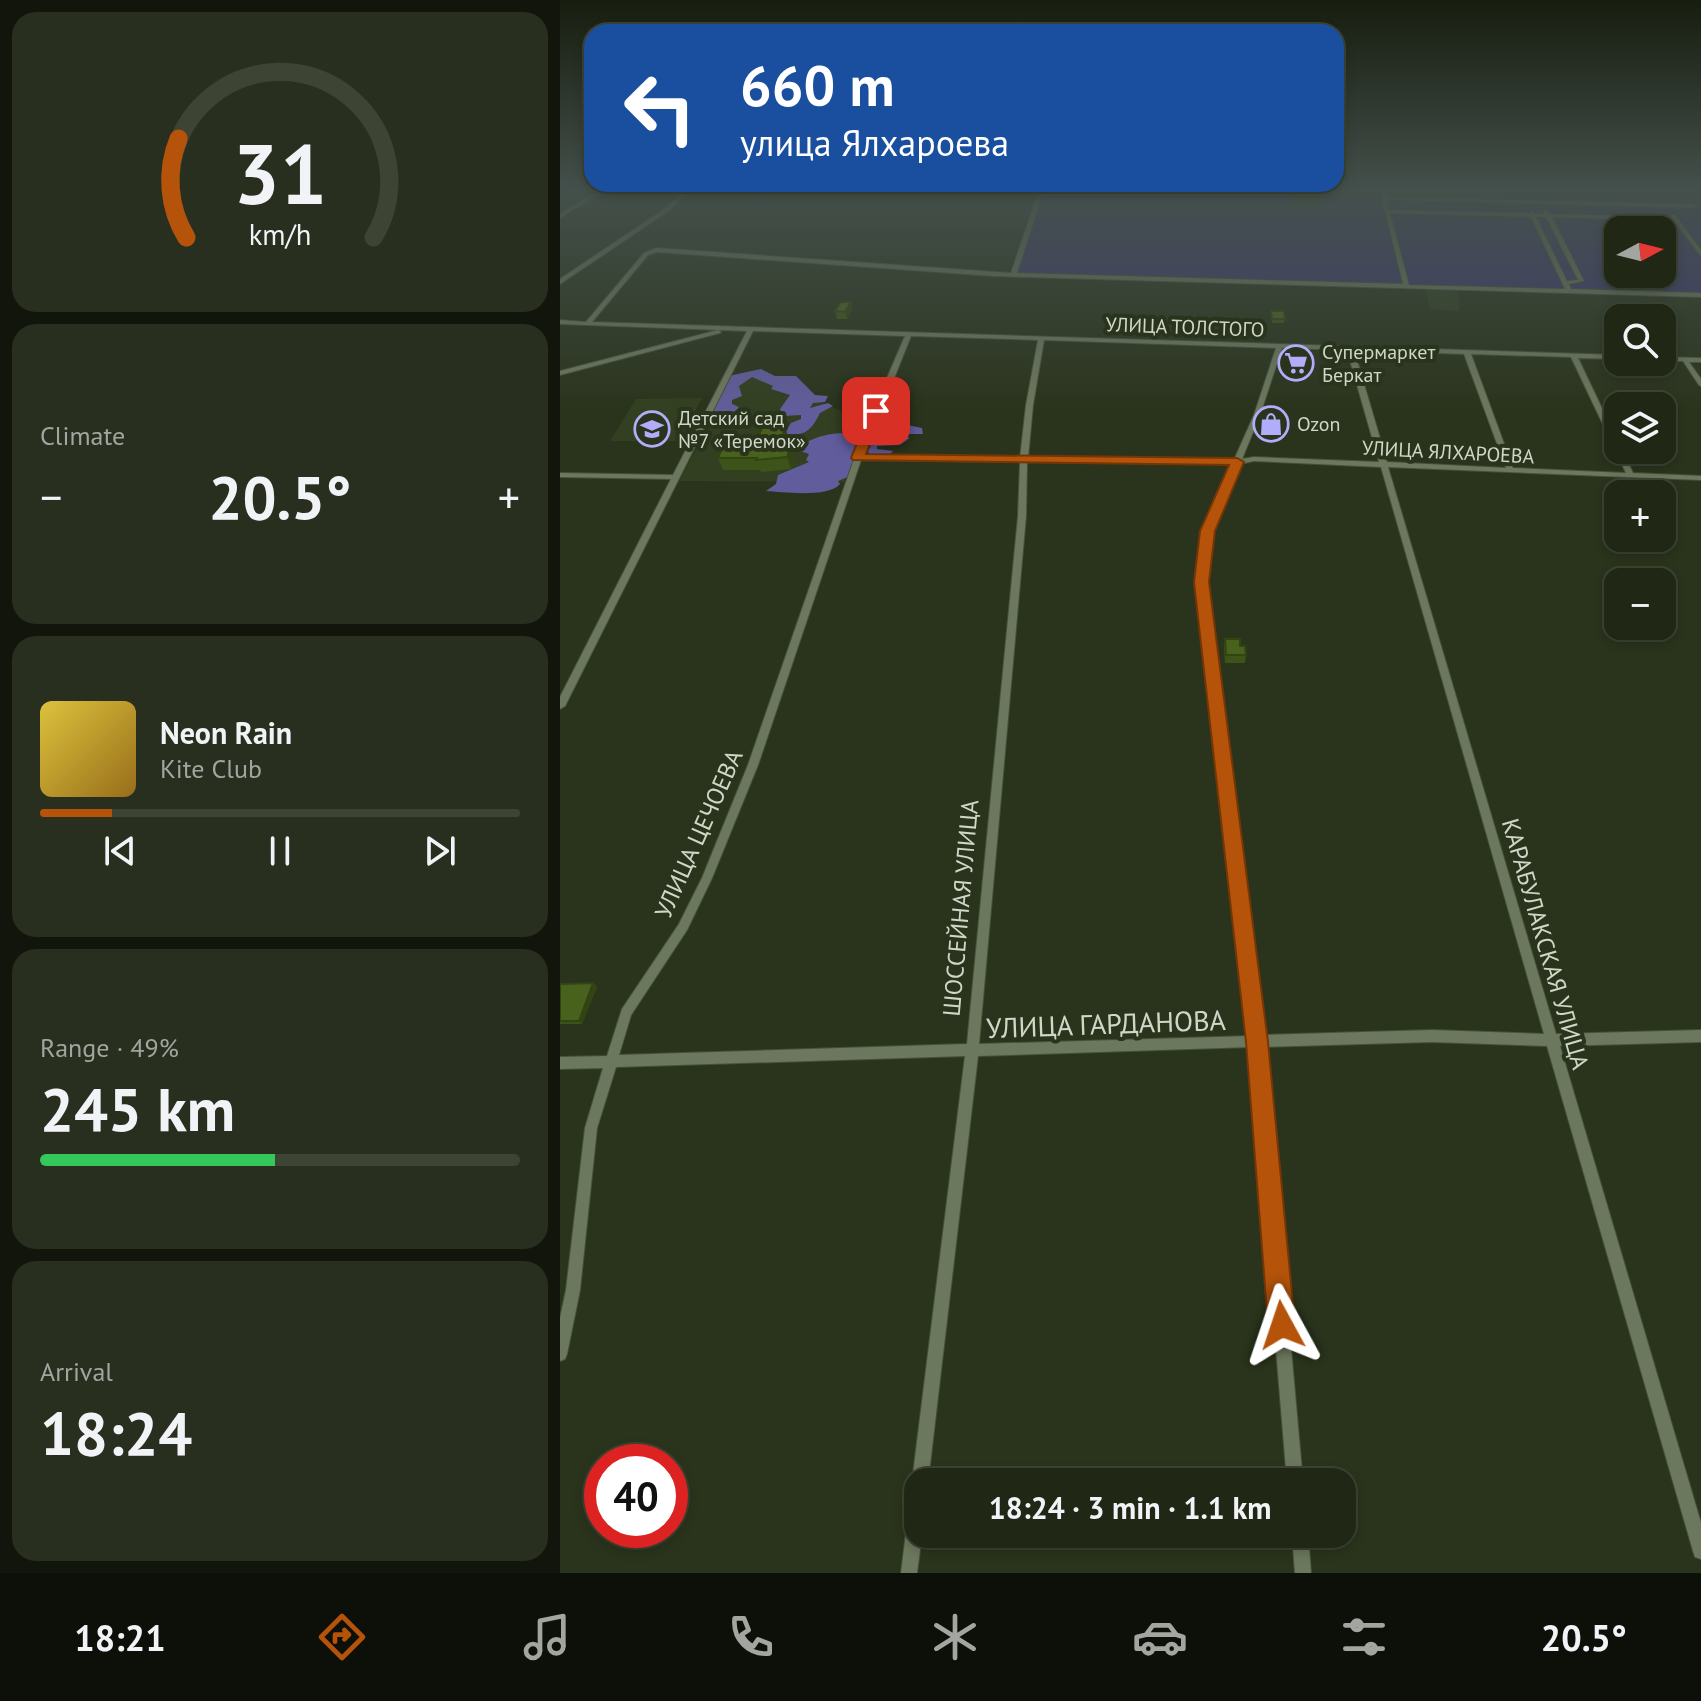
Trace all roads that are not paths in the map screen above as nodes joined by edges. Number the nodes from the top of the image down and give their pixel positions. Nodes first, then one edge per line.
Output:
1 (587, 263) edge
2 (638, 263) edge
3 (836, 263) edge
4 (1017, 263) edge
5 (1400, 263) edge
6 (1557, 263) edge
7 (1572, 263) edge
8 (1014, 273) junction
9 (560, 282) edge
10 (1406, 285) junction
11 (1568, 287) junction
12 (1701, 295) edge
13 (560, 322) edge
14 (588, 323) junction
15 (597, 324) junction
16 (728, 329) junction
17 (751, 329) junction
18 (909, 334) junction
19 (1041, 339) junction
20 (1279, 347) junction
21 (1350, 349) junction
22 (1467, 353) junction
23 (1574, 356) junction
24 (1604, 357) edge
25 (1676, 360) edge
26 (1685, 360) junction
27 (1701, 360) edge
28 (563, 372) edge
29 (560, 381) edge
30 (1701, 384) edge
31 (1604, 420) edge
32 (858, 458) junction
33 (1022, 459) junction
34 (1237, 462) junction
35 (1382, 464) junction
36 (1625, 464) edge
37 (1511, 471) junction
38 (560, 475) edge
39 (1631, 476) junction
40 (677, 477) junction
41 (1701, 478) edge
42 (560, 706) edge
43 (1701, 1036) edge
44 (1550, 1040) junction
45 (1257, 1042) junction
46 (972, 1053) junction
47 (609, 1062) junction
48 (560, 1063) edge
49 (560, 1354) edge
50 (922, 1468) edge
51 (1294, 1468) edge
52 (912, 1548) edge
53 (1301, 1548) edge
54 (1701, 1551) edge
55 (909, 1573) edge
56 (1303, 1573) edge

1 - 9 street
2 - 14 street
3 - 8 street
4 - 8 street
5 - 10 street
6 - 11 street
7 - 11 street
8 - 10 street
10 - 11 street
11 - 12 street
13 - 14 street
14 - 15 street
15 - 16 street
15 - 17 street
16 - 17 street
16 - 28 street
17 - 18 street, УЛИЦА ТОЛСТОГО
17 - 40 street
18 - 19 street, УЛИЦА ТОЛСТОГО
18 - 32 street, УЛИЦА ЦЕЧОЕВА
19 - 20 street, УЛИЦА ТОЛСТОГО
19 - 33 street, ШОССЕЙНАЯ УЛИЦА
20 - 21 street, УЛИЦА ТОЛСТОГО
20 - 34 street
21 - 22 street, УЛИЦА ТОЛСТОГО
21 - 35 street, КАРАБУЛАКСКАЯ УЛИЦА
22 - 23 street, УЛИЦА ТОЛСТОГО
22 - 37 street
23 - 24 street, УЛИЦА ТОЛСТОГО
23 - 31 street
25 - 26 street
26 - 27 street
26 - 30 street
28 - 29 street
32 - 33 street, УЛИЦА ЯЛХАРОЕВА
32 - 47 street, УЛИЦА ЦЕЧОЕВА
33 - 34 street, УЛИЦА ЯЛХАРОЕВА
33 - 46 street, ШОССЕЙНАЯ УЛИЦА
34 - 35 street, УЛИЦА ЯЛХАРОЕВА
34 - 45 street
35 - 37 street, УЛИЦА ЯЛХАРОЕВА
35 - 44 street, КАРАБУЛАКСКАЯ УЛИЦА
36 - 39 street
37 - 39 street, УЛИЦА ЯЛХАРОЕВА
38 - 40 street
39 - 41 street, УЛИЦА ЯЛХАРОЕВА
40 - 42 street
43 - 44 street, УЛИЦА ГАРДАНОВА
44 - 45 street, УЛИЦА ГАРДАНОВА
44 - 54 street, КАРАБУЛАКСКАЯ УЛИЦА
45 - 46 street, УЛИЦА ГАРДАНОВА
45 - 51 street
46 - 47 street, УЛИЦА ГАРДАНОВА
46 - 50 street, ШОССЕЙНАЯ УЛИЦА
47 - 48 street, УЛИЦА ГАРДАНОВА
47 - 49 street, УЛИЦА ЦЕЧОЕВА
52 - 55 street
53 - 56 street

